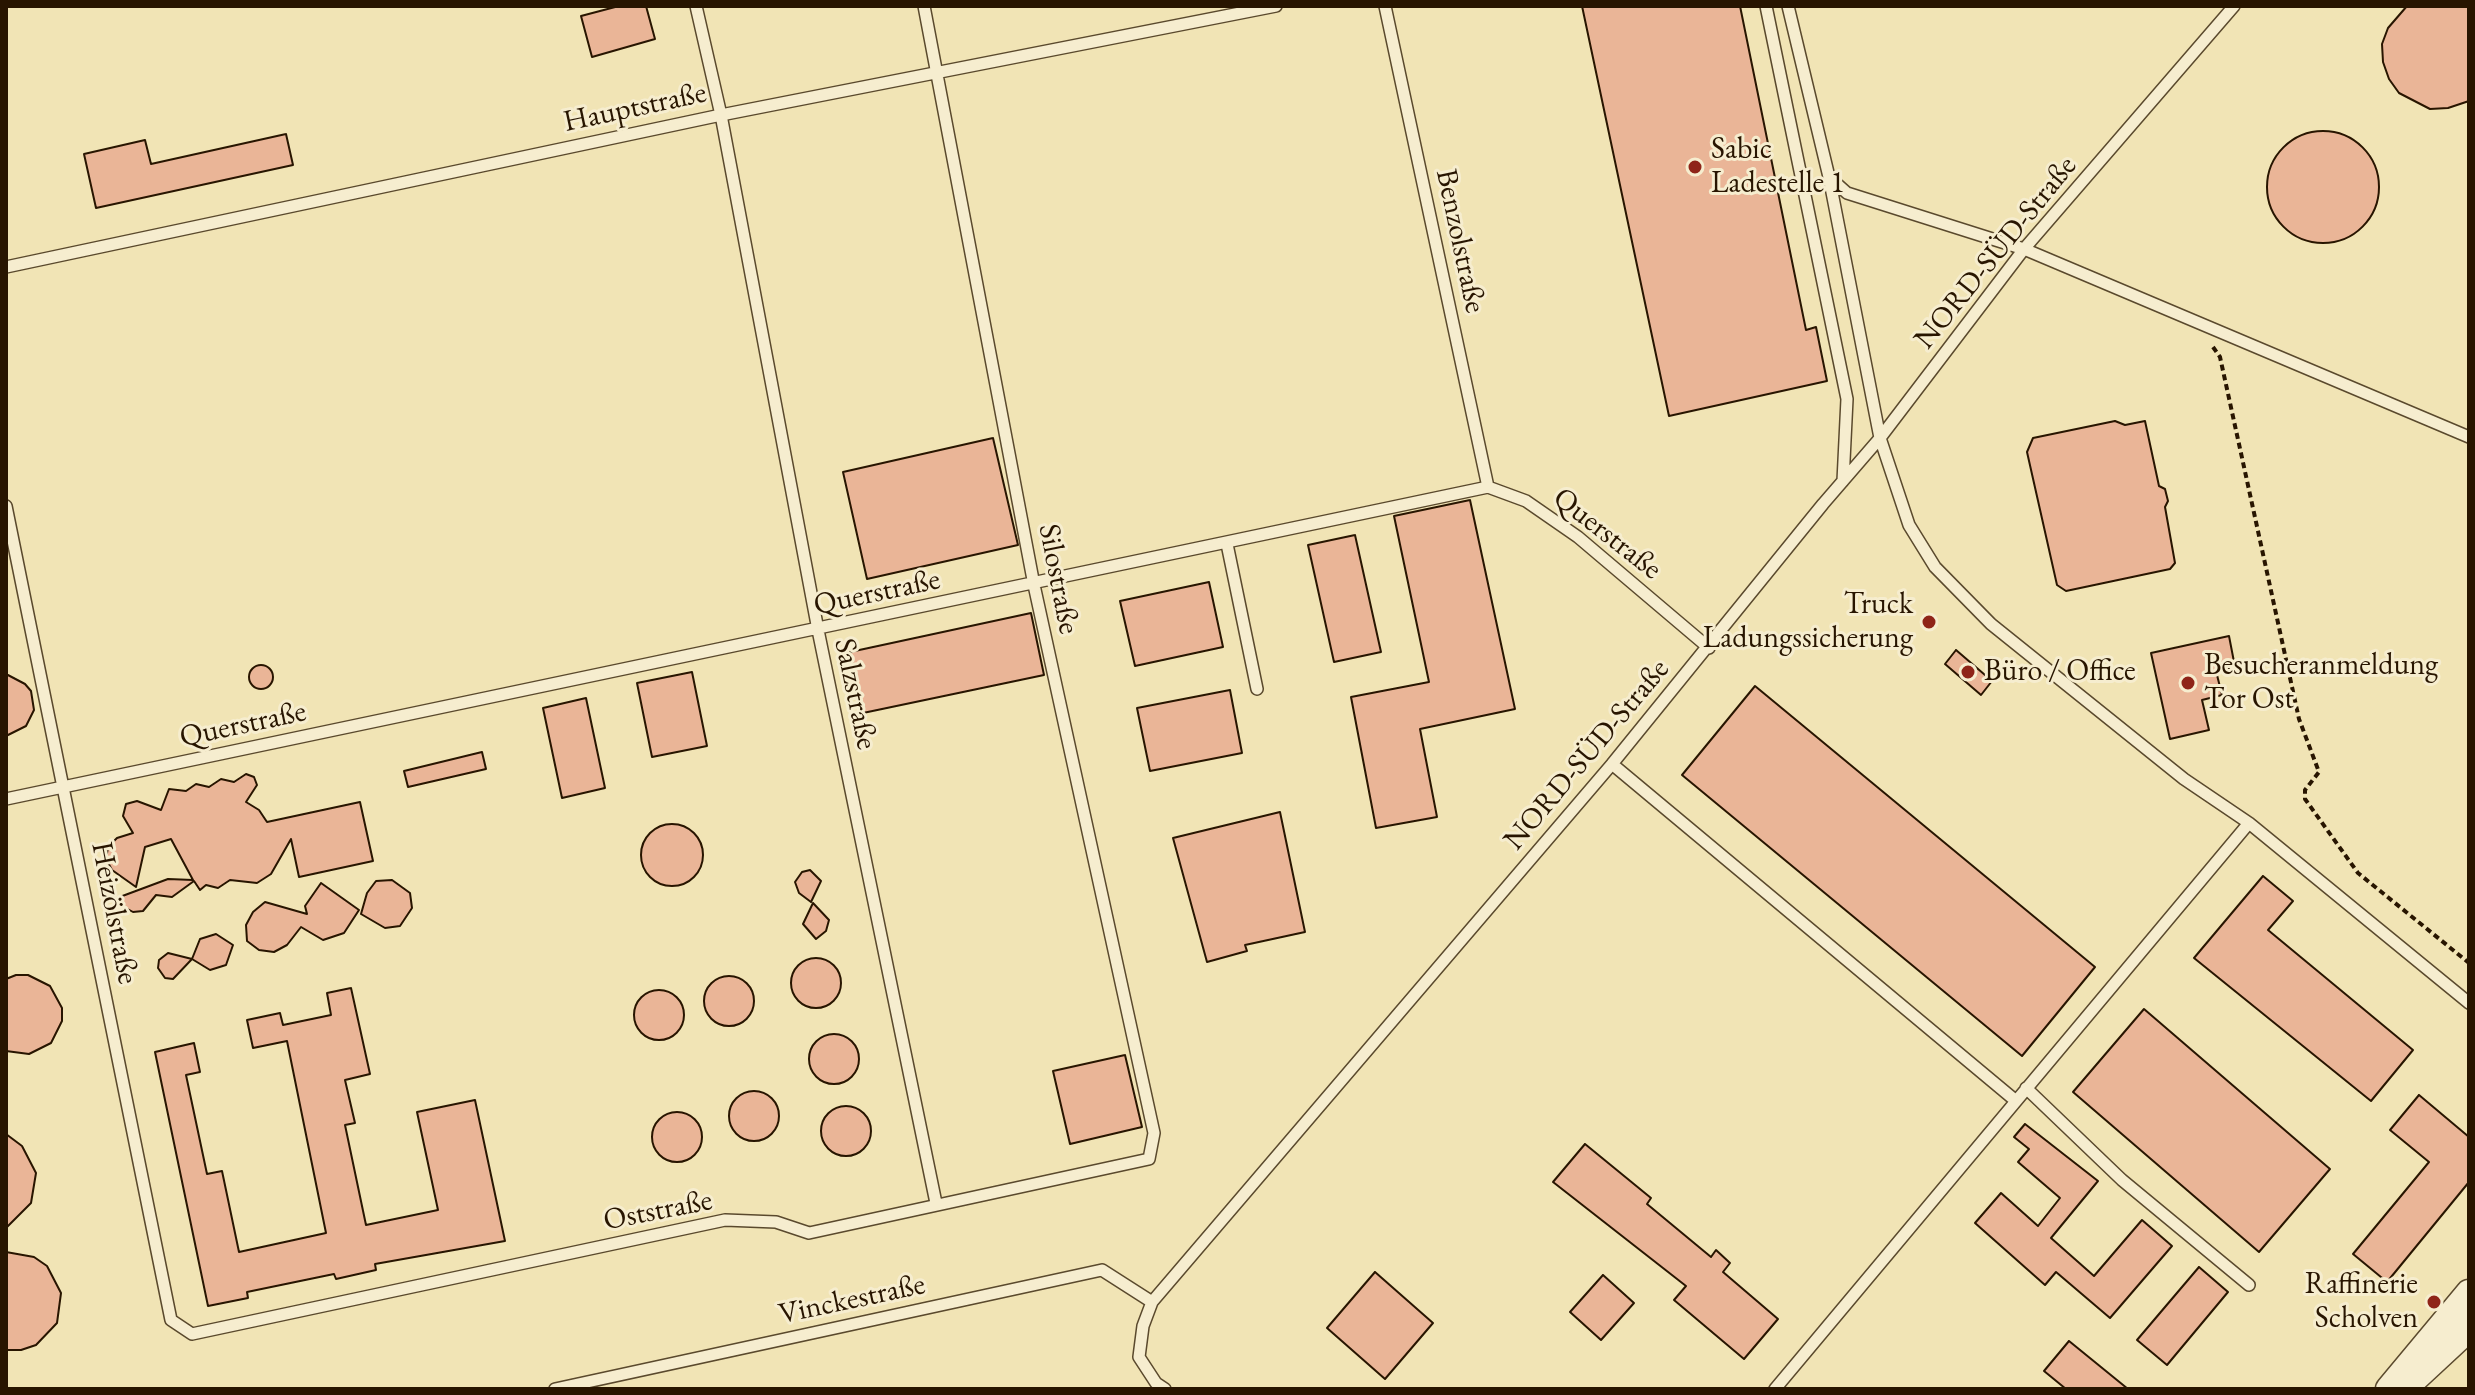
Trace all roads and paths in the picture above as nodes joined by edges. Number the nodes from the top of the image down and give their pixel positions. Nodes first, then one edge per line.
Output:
1 (696, 6) edge
2 (924, 6) edge
3 (1276, 6) edge
4 (1385, 6) edge
5 (1766, 6) edge
6 (1788, 6) edge
7 (2234, 6) edge
8 (938, 71) junction
9 (721, 115) junction
10 (1829, 177) junction
11 (2024, 249) junction
12 (6, 267) edge
13 (2199, 323) junction
14 (2469, 437) edge
15 (1880, 438) junction
16 (1843, 481) junction
17 (1488, 487) junction
18 (6, 506) edge
19 (1227, 544) junction
20 (1034, 585) junction
21 (818, 630) junction
22 (1709, 648) junction
23 (1257, 689) dead end
24 (1612, 764) junction
25 (64, 786) junction
26 (6, 799) edge
27 (2249, 823) junction
28 (2469, 963) edge
29 (2469, 1003) edge
30 (2026, 1088) junction
31 (2016, 1101) junction
32 (1149, 1159) joint
33 (936, 1203) junction
34 (2249, 1285) dead end
35 (2469, 1293) edge
36 (1152, 1302) junction
37 (179, 1326) joint
38 (2469, 1328) edge
39 (555, 1389) edge
40 (1165, 1389) edge
41 (1775, 1389) edge
42 (2389, 1389) edge
43 (2403, 1389) edge

1 - 9 lane, Salzstraße
2 - 8 lane, Silostraße
3 - 8 lane, Hauptstraße
4 - 17 lane, Benzolstraße
5 - 16 lane
6 - 10 lane
7 - 11 lane, NORD-SÜD-Straße
8 - 9 lane, Hauptstraße
8 - 20 lane, Silostraße
9 - 12 lane, Hauptstraße
9 - 21 lane, Salzstraße
10 - 11 lane
10 - 15 lane
11 - 13 lane
11 - 15 lane, NORD-SÜD-Straße
13 - 14 lane
13 - 28 path
15 - 16 lane, NORD-SÜD-Straße
15 - 27 lane
16 - 22 lane, NORD-SÜD-Straße
17 - 19 lane, Querstraße
17 - 22 lane, Querstraße
18 - 25 lane, Heizölstraße
19 - 20 lane, Querstraße
19 - 23 lane
20 - 21 lane, Querstraße
20 - 32 lane, Silostraße
21 - 25 lane, Querstraße
21 - 33 lane, Salzstraße
22 - 24 lane, NORD-SÜD-Straße
24 - 31 lane
24 - 36 lane, NORD-SÜD-Straße
25 - 26 lane, Querstraße
25 - 37 lane, Heizölstraße
27 - 29 lane
27 - 30 lane
30 - 31 lane
30 - 34 lane
31 - 41 lane
32 - 33 lane, Oststraße
33 - 37 lane, Oststraße
35 - 42 street
36 - 39 lane, Vinckestraße
36 - 40 lane, NORD-SÜD-Straße
38 - 43 street

